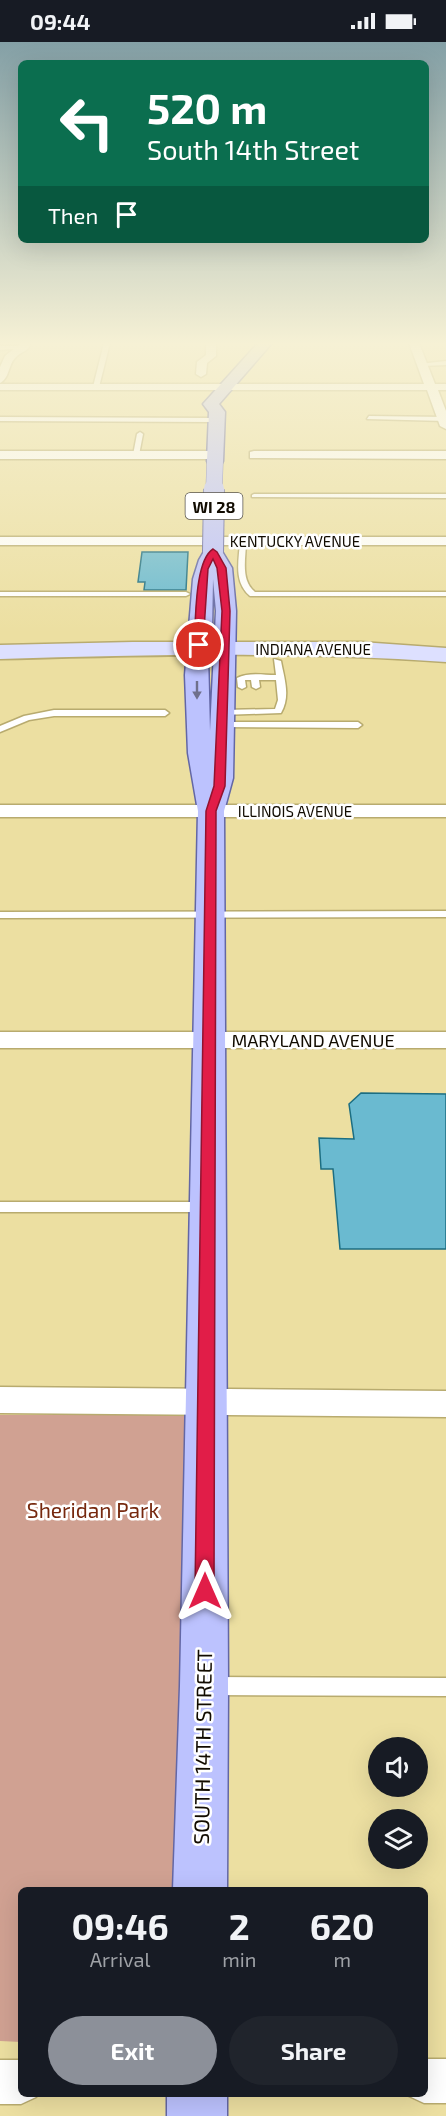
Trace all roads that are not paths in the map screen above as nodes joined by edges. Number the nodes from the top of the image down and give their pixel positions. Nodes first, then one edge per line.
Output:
1 (139, 440) edge
2 (216, 440) edge
3 (0, 455) edge
4 (136, 455) junction
5 (254, 455) dead end
6 (446, 455) edge
7 (215, 458) junction
8 (254, 496) dead end
9 (446, 496) edge
10 (0, 541) edge
11 (243, 541) junction
12 (446, 541) edge
13 (213, 552) junction
14 (0, 594) edge
15 (186, 594) dead end
16 (446, 594) edge
17 (199, 647) junction
18 (225, 648) junction
19 (0, 652) edge
20 (446, 655) edge
21 (0, 658) edge
22 (279, 669) junction
23 (255, 677) junction
24 (242, 687) dead end
25 (256, 687) dead end
26 (256, 701) dead end
27 (257, 712) junction
28 (165, 713) dead end
29 (233, 713) junction
30 (358, 725) dead end
31 (0, 729) edge
32 (0, 811) edge
33 (211, 811) junction
34 (446, 811) edge
35 (210, 914) junction
36 (446, 914) edge
37 (0, 915) edge
38 (0, 1040) edge
39 (209, 1040) junction
40 (446, 1040) edge
41 (0, 1207) edge
42 (208, 1207) junction
43 (0, 1400) edge
44 (206, 1401) junction
45 (446, 1404) edge
46 (204, 1686) junction
47 (446, 1687) edge
48 (200, 1887) edge
49 (428, 2081) edge
50 (446, 2081) edge
51 (0, 2082) edge
52 (18, 2082) edge
53 (197, 2097) edge
54 (197, 2116) edge

1 - 4 lane
2 - 7 main road, SOUTH 14TH STREET / WI 28
3 - 4 street
4 - 7 street
5 - 6 street
7 - 13 main road, SOUTH 14TH STREET / WI 28, bridge
8 - 9 lane
10 - 11 street, KENTUCKY AVENUE
11 - 12 street, KENTUCKY AVENUE
11 - 16 lane
13 - 17 main road, SOUTH 14TH STREET / WI 28
13 - 18 main road, SOUTH 14TH STREET / WI 28
14 - 15 lane
17 - 18 main road, INDIANA AVENUE
17 - 19 main road, INDIANA AVENUE
17 - 21 main road, INDIANA AVENUE
17 -> 33 main road, SOUTH 14TH STREET / WI 28
18 - 20 main road, INDIANA AVENUE
18 - 22 main road, INDIANA AVENUE
18 - 29 main road, SOUTH 14TH STREET / WI 28
20 - 22 main road, INDIANA AVENUE
22 - 23 lane
22 - 27 lane
23 - 24 lane
23 - 25 lane
26 - 27 lane
27 - 29 lane
28 - 31 lane
29 - 30 lane
29 - 33 main road, SOUTH 14TH STREET / WI 28
32 - 33 street, ILLINOIS AVENUE
33 - 34 street, ILLINOIS AVENUE
33 - 35 main road, SOUTH 14TH STREET / WI 28
35 - 36 lane
35 - 37 lane
35 - 39 main road, SOUTH 14TH STREET / WI 28
38 - 39 street, MARYLAND AVENUE
39 - 40 street, MARYLAND AVENUE
39 - 42 main road, SOUTH 14TH STREET / WI 28
41 - 42 lane
42 - 44 main road, SOUTH 14TH STREET / WI 28
43 - 44 street
44 - 45 street
44 - 46 main road, SOUTH 14TH STREET / WI 28
46 - 47 lane
46 - 48 main road, SOUTH 14TH STREET / WI 28
49 - 50 street
51 - 52 street
53 - 54 main road

